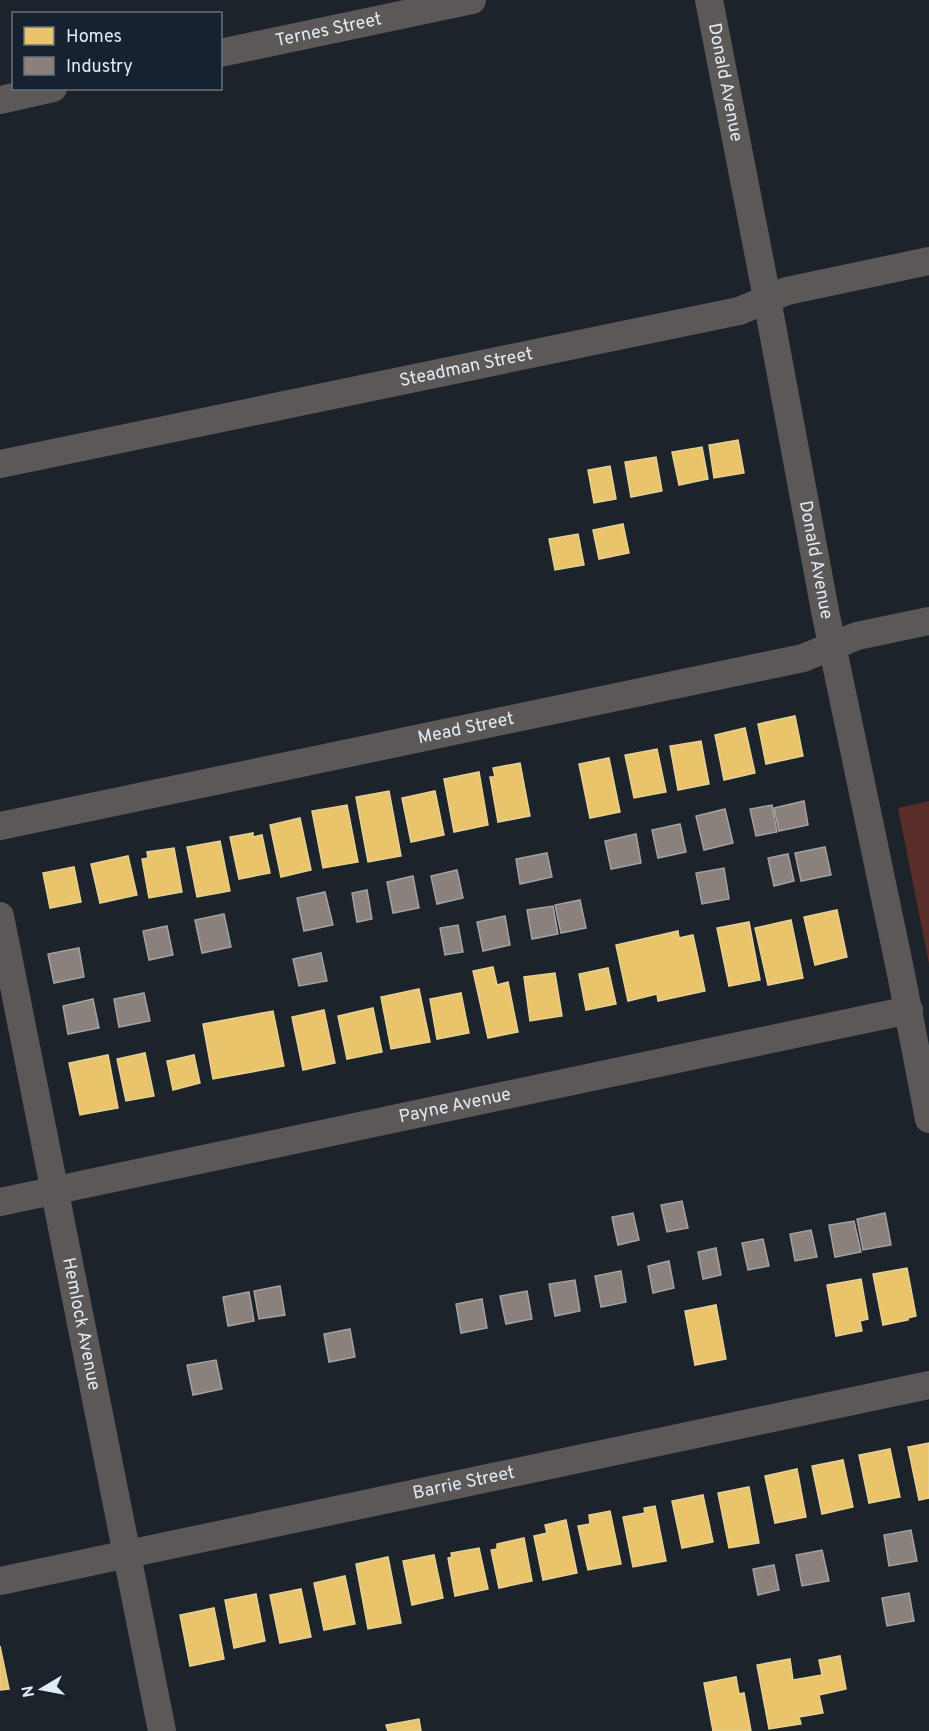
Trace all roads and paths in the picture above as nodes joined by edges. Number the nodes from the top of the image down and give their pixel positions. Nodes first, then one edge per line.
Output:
1 (472, 0) edge
2 (709, 0) edge
3 (222, 53) edge
4 (44, 90) edge
5 (0, 100) edge
6 (929, 261) edge
7 (766, 300) junction
8 (0, 464) edge
9 (929, 621) edge
10 (832, 646) junction
11 (0, 826) edge
12 (0, 916) edge
13 (909, 1010) junction
14 (929, 1119) edge
15 (56, 1190) junction
16 (0, 1202) edge
17 (929, 1385) edge
18 (128, 1554) junction
19 (0, 1581) edge
20 (162, 1731) edge

1 - 3 street, Ternes Street
2 - 7 street, Donald Avenue
4 - 5 street
6 - 7 street, Steadman Street
7 - 8 street, Steadman Street
7 - 10 street, Donald Avenue
9 - 10 street, Mead Street
10 - 11 street, Mead Street
10 - 13 street, Donald Avenue
12 - 15 street, Hemlock Avenue
13 - 14 street, Donald Avenue
13 - 15 street, Payne Avenue
15 - 16 street, Payne Avenue
15 - 18 street, Hemlock Avenue
17 - 18 street, Barrie Street
18 - 19 street, Barrie Street
18 - 20 street, Hemlock Avenue

